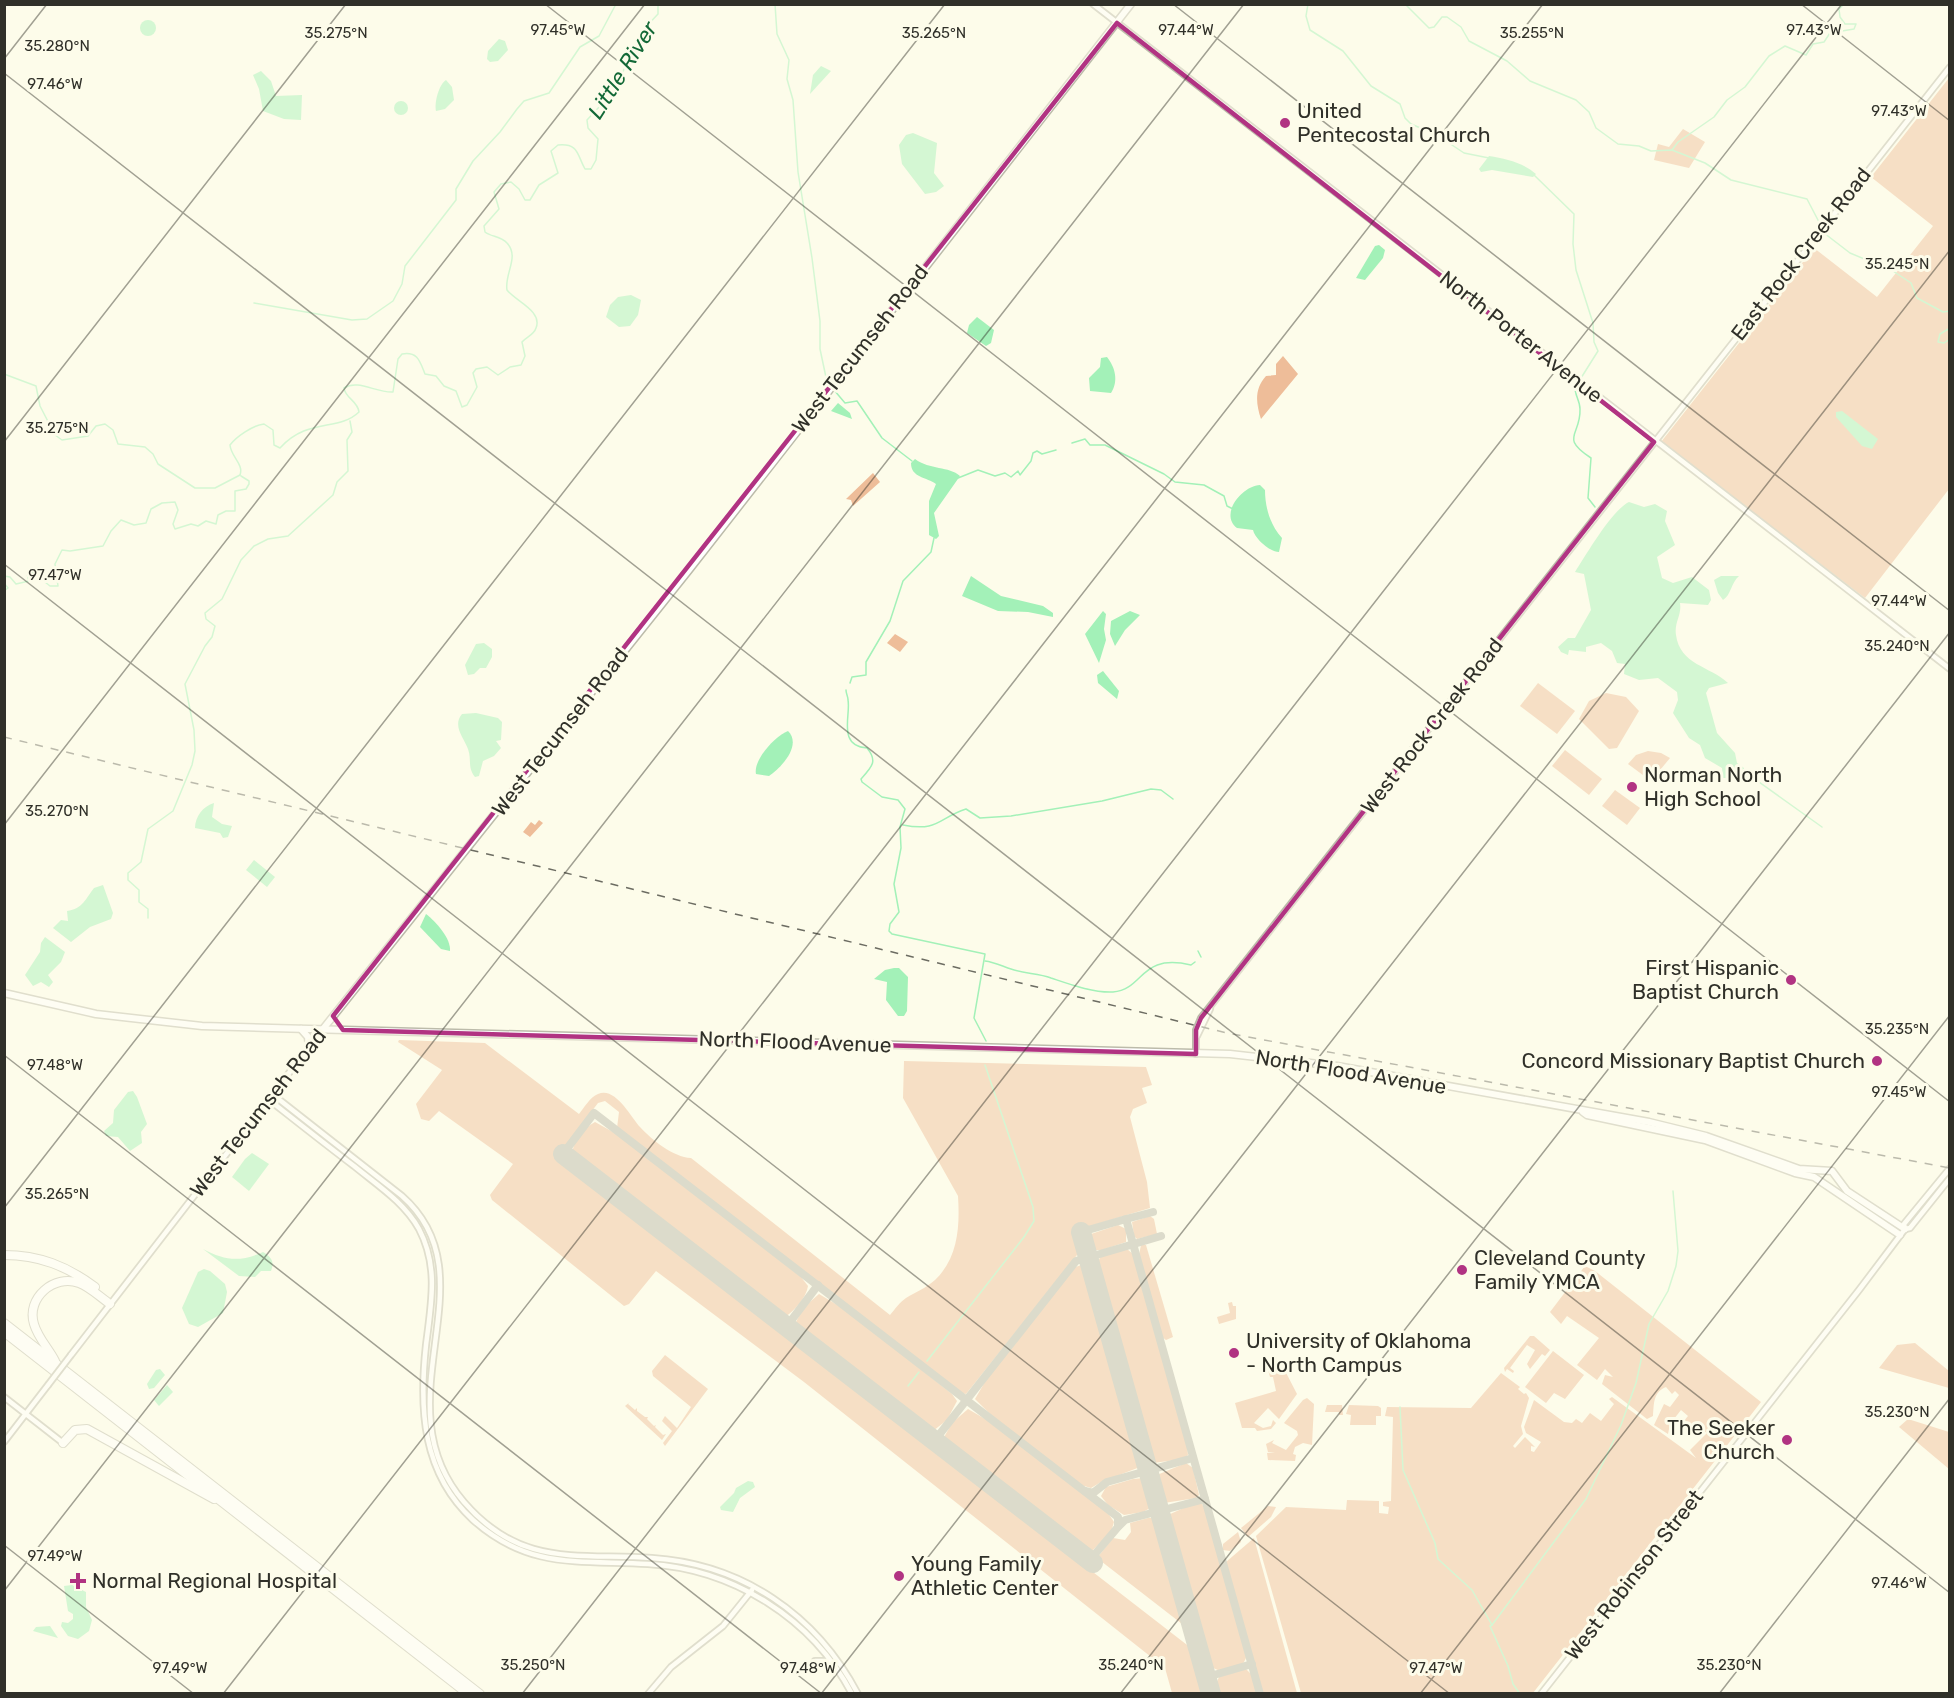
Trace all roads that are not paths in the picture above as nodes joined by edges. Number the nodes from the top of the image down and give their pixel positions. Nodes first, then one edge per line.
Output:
1 (1093, 4) edge
2 (1131, 4) edge
3 (1117, 23) junction
4 (1950, 67) edge
5 (1654, 442) junction
6 (1950, 669) edge
7 (4, 993) edge
8 (333, 1016) junction
9 (300, 1029) junction
10 (323, 1029) junction
11 (343, 1030) junction
12 (309, 1048) junction
13 (1196, 1054) junction
14 (270, 1096) junction
15 (1583, 1112) junction
16 (1950, 1168) edge
17 (1827, 1171) junction
18 (1836, 1178) junction
19 (1950, 1178) edge
20 (1820, 1180) junction
21 (1826, 1187) junction
22 (1902, 1232) junction
23 (4, 1255) edge
24 (111, 1302) junction
25 (4, 1323) edge
26 (4, 1332) edge
27 (426, 1344) junction
28 (431, 1363) junction
29 (58, 1365) junction
30 (4, 1397) edge
31 (26, 1413) junction
32 (4, 1442) edge
33 (63, 1443) joint
34 (224, 1503) junction
35 (735, 1576) junction
36 (717, 1578) junction
37 (755, 1586) junction
38 (750, 1592) junction
39 (790, 1619) junction
40 (818, 1645) junction
41 (826, 1650) junction
42 (815, 1661) junction
43 (832, 1662) junction
44 (468, 1694) edge
45 (480, 1694) edge
46 (648, 1694) edge
47 (852, 1694) edge
48 (858, 1694) edge
49 (1541, 1694) edge

1 - 3 main road, North Porter Avenue
2 - 3 main road, West Tecumseh Road
3 - 5 main road, North Porter Avenue
3 - 8 main road, West Tecumseh Road
4 - 5 main road, East Rock Creek Road
5 - 6 main road, North Porter Avenue
5 - 13 main road, West Rock Creek Road
7 - 9 main road, North Flood Avenue
8 - 10 main road, West Tecumseh Road
8 - 11 main road
9 - 10 main road, North Flood Avenue
9 - 12 main road
10 - 11 main road, North Flood Avenue
10 - 12 main road, West Tecumseh Road
11 - 13 main road, North Flood Avenue
12 - 14 main road, West Tecumseh Road
13 - 15 main road, North Flood Avenue
14 - 24 main road, West Tecumseh Road
14 - 27 main road
14 - 28 main road
15 - 17 main road, North Flood Avenue
15 - 20 main road, North Flood Avenue
16 - 22 main road, West Robinson Street
17 - 18 main road
17 - 20 main road
18 - 21 main road
18 - 22 main road
19 - 22 main road, West Robinson Street
20 - 21 main road
21 - 22 main road
22 - 49 main road, West Robinson Street
23 - 24 highway
24 - 29 highway
24 - 31 main road, West Tecumseh Road, bridge
25 - 29 highway
26 - 34 highway
27 - 28 main road
27 - 36 main road
28 - 35 main road
29 - 45 highway
30 - 31 main road
31 - 32 main road, West Tecumseh Road
31 - 33 main road
33 - 34 highway
34 - 44 highway
35 - 36 main road
35 - 37 main road
36 - 38 main road
37 - 38 main road
37 - 41 main road
38 - 39 main road
38 - 46 main road
39 - 40 main road
39 - 41 main road
40 - 41 main road
40 - 42 main road
41 - 42 main road
41 - 43 main road
41 - 48 main road
42 - 43 main road
43 - 47 main road

